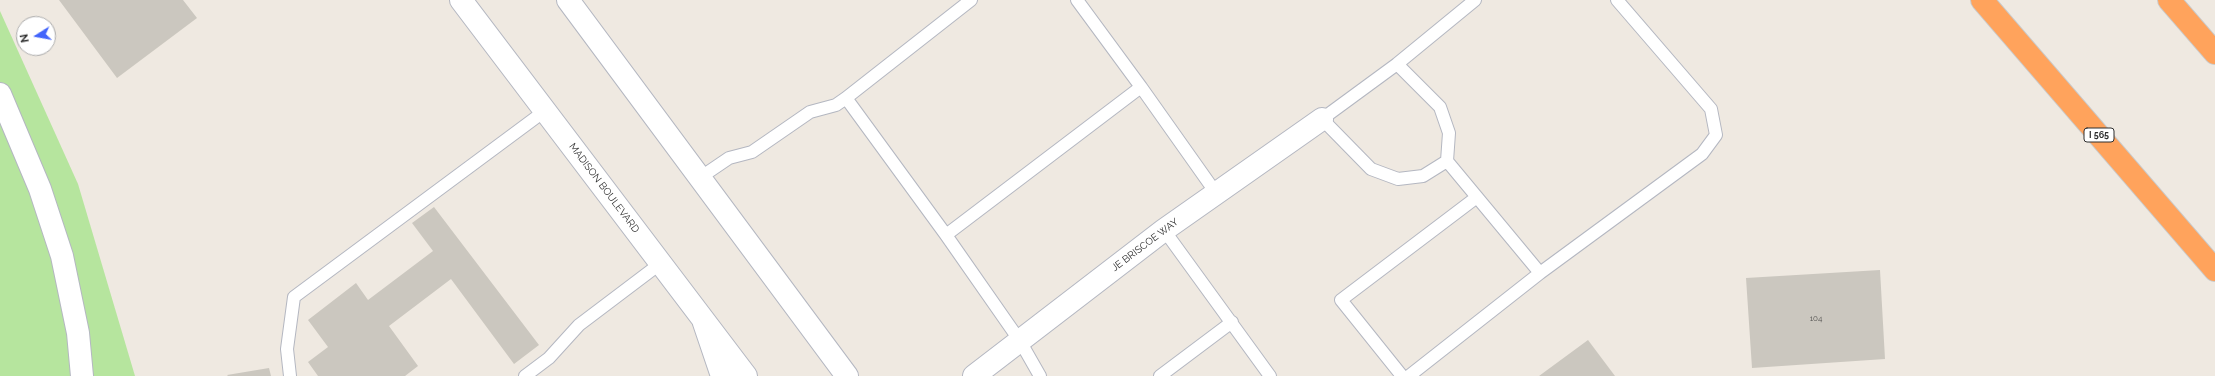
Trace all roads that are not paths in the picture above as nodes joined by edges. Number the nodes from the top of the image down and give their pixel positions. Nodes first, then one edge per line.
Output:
1 (461, 0) edge
2 (568, 0) edge
3 (971, 0) edge
4 (1078, 0) edge
5 (1475, 0) edge
6 (1617, 0) edge
7 (1982, 0) edge
8 (2169, 0) edge
9 (2215, 53) edge
10 (1397, 64) junction
11 (1141, 87) junction
12 (0, 94) edge
13 (846, 98) junction
14 (546, 110) junction
15 (1322, 120) junction
16 (1447, 161) junction
17 (701, 177) junction
18 (1216, 193) junction
19 (1477, 196) junction
20 (1164, 230) junction
21 (946, 235) junction
22 (660, 263) junction
23 (2215, 270) edge
24 (1540, 273) junction
25 (702, 318) junction
26 (1232, 322) junction
27 (1020, 341) junction
28 (82, 376) edge
29 (290, 376) edge
30 (525, 376) edge
31 (722, 376) edge
32 (746, 376) edge
33 (847, 376) edge
34 (974, 376) edge
35 (1040, 376) edge
36 (1160, 376) edge
37 (1270, 376) edge
38 (1402, 376) edge
39 (1409, 376) edge

1 - 14 main road, MADISON BOULEVARD
2 - 17 main road
3 - 13 lane
4 - 11 lane
5 - 10 lane
6 - 24 lane
7 - 23 highway, I 565
8 - 9 highway
10 - 15 lane
10 - 16 lane
11 - 18 lane
11 - 21 lane
12 - 28 main road
13 - 17 lane
13 - 21 lane
14 - 22 main road, MADISON BOULEVARD
14 - 29 lane
15 - 16 lane
15 - 18 main road, JE BRISCOE WAY
16 - 19 lane
17 - 33 main road
18 - 20 main road, JE BRISCOE WAY
19 - 24 lane
19 - 38 lane
20 - 26 lane
20 - 27 main road, JE BRISCOE WAY
21 - 27 lane
22 - 25 main road, MADISON BOULEVARD
22 - 30 lane
24 - 39 lane
25 - 31 main road
25 - 32 main road, MADISON BOULEVARD
26 - 36 lane
26 - 37 lane
27 - 34 main road, JE BRISCOE WAY
27 - 35 lane

